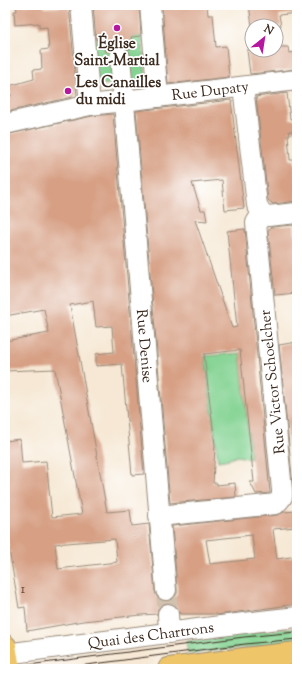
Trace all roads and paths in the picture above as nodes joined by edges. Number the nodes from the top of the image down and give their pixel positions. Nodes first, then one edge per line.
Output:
1 (81, 5) edge
2 (150, 5) edge
3 (120, 56) dead end
4 (297, 80) edge
5 (242, 87) junction
6 (158, 97) junction
7 (123, 101) junction
8 (90, 105) junction
9 (5, 124) edge
10 (262, 213) junction
11 (297, 213) edge
12 (159, 516) junction
13 (166, 590) tunnel mouth
14 (297, 617) edge
15 (297, 653) edge
16 (6, 656) edge
17 (297, 667) edge
18 (169, 669) edge
19 (276, 669) edge

1 - 8 street
2 - 6 street
3 - 7 street, Rue Denise
4 - 5 street, Rue Dupaty
5 - 6 street, Rue Dupaty
5 - 10 street
6 - 7 street, Rue Dupaty
7 - 8 street, Rue Dupaty
7 - 12 street, Rue Denise
8 - 9 street, Rue Dupaty
10 - 11 street
10 - 12 street, Rue Victor Schoelcher
12 - 13 street, Rue Denise
14 - 16 street, Quai des Chartrons
15 - 18 main road
17 - 19 main road

